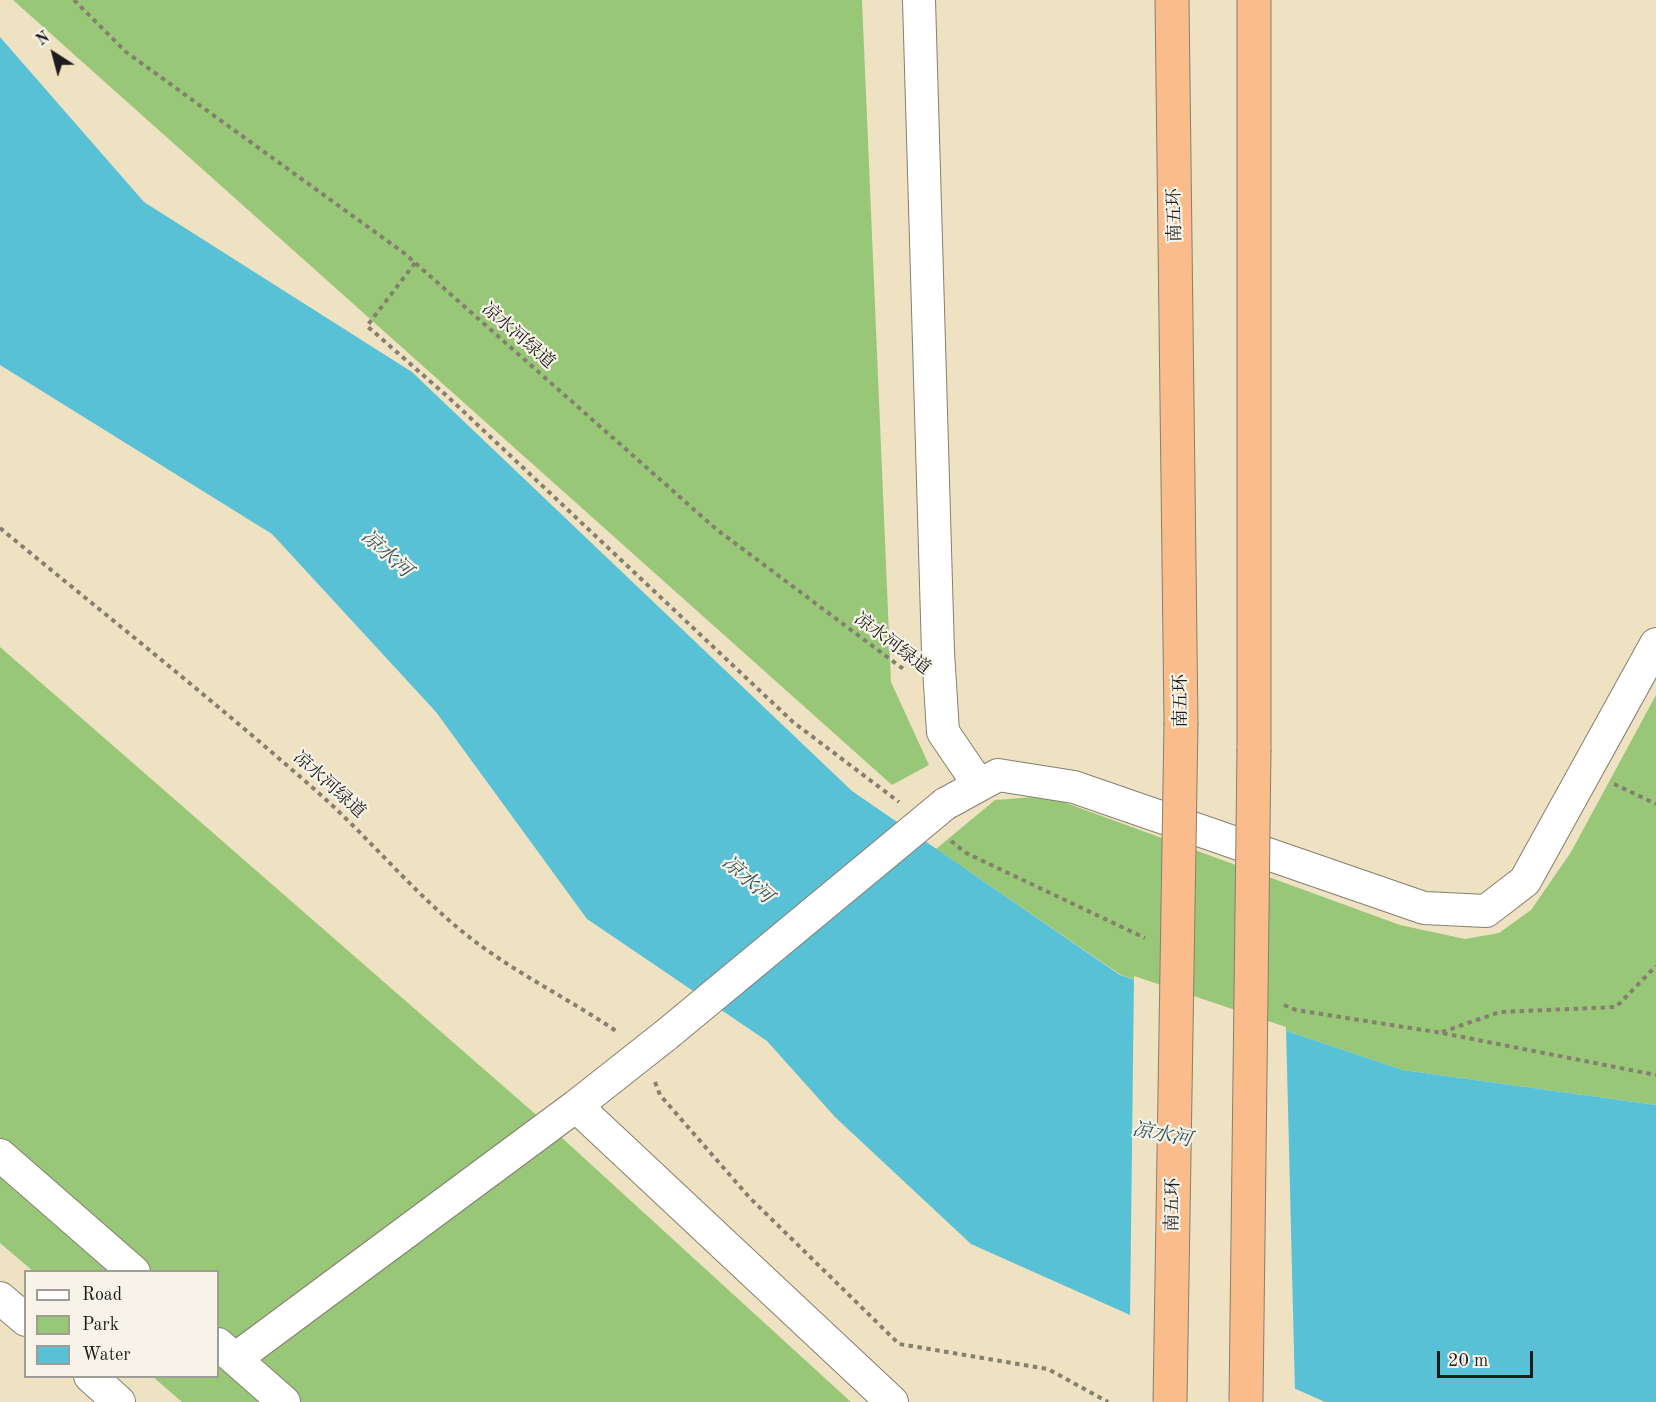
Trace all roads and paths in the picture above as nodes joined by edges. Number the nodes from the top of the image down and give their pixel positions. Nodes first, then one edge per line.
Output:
1 (74, 0) edge
2 (919, 0) edge
3 (1254, 0) edge
4 (1172, 1) edge
5 (415, 263) junction
6 (0, 528) edge
7 (1656, 644) edge
8 (941, 697) junction
9 (1586, 771) junction
10 (979, 785) junction
11 (1656, 804) edge
12 (902, 805) dead end
13 (948, 839) dead end
14 (1147, 939) dead end
15 (1656, 966) edge
16 (1275, 1000) dead end
17 (1442, 1033) junction
18 (655, 1043) junction
19 (1656, 1075) edge
20 (576, 1106) junction
21 (0, 1155) edge
22 (132, 1270) edge
23 (0, 1298) edge
24 (24, 1318) edge
25 (226, 1351) edge
26 (91, 1378) edge
27 (119, 1402) edge
28 (284, 1402) edge
29 (892, 1402) edge
30 (1108, 1402) edge
31 (1170, 1402) edge
32 (1246, 1402) edge

1 - 5 path, 凉水河绿道
2 - 8 street
3 - 32 highway, bridge
4 - 31 highway, 南五环, bridge
5 - 8 path, 凉水河绿道
5 - 12 path
6 - 18 path, 凉水河绿道
7 - 9 street
8 - 10 street
9 - 10 street
9 - 11 path
10 - 18 street, bridge
13 - 14 path
15 - 17 path
16 - 17 path
17 - 19 path
18 - 20 street
18 - 30 path
20 - 25 street
20 - 29 street
21 - 22 street
23 - 24 street
25 - 28 street
26 - 27 street

